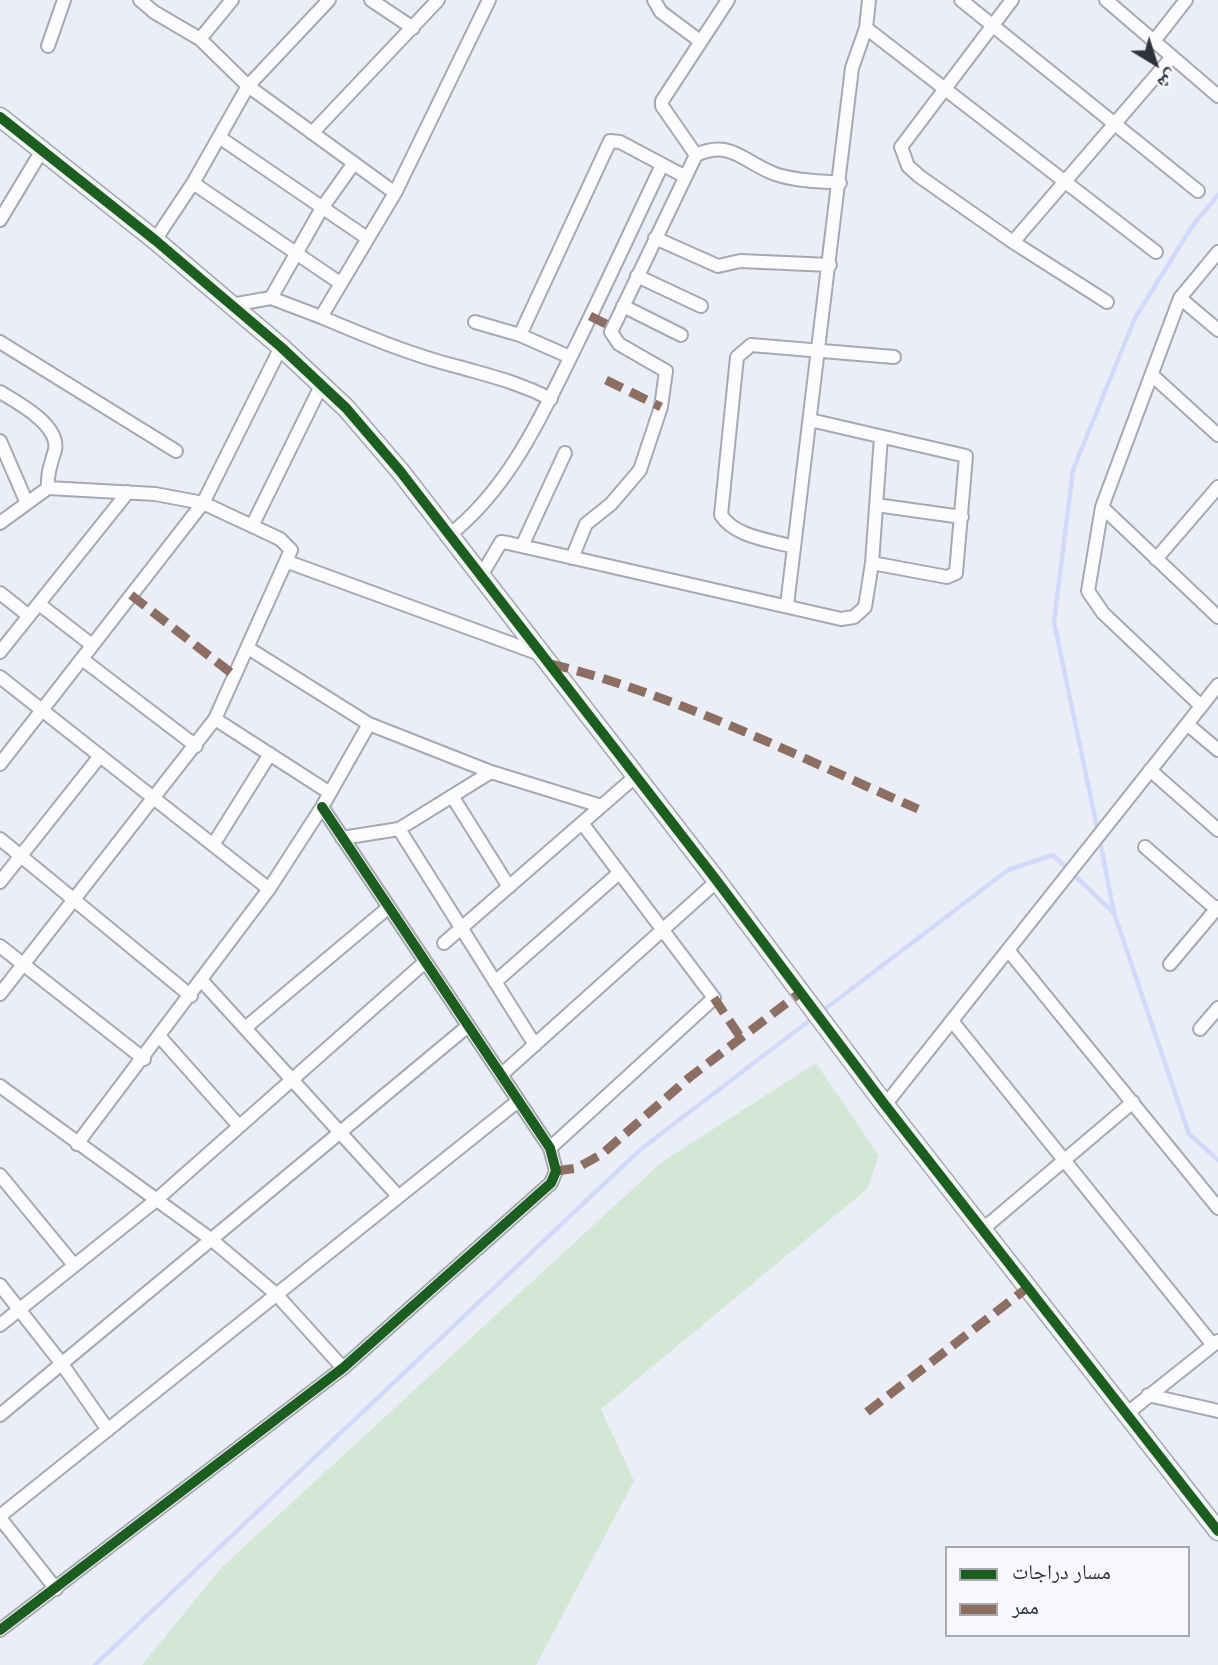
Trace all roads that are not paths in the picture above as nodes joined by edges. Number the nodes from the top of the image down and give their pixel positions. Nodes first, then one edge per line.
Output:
1 (64, 0) edge
2 (140, 0) edge
3 (232, 0) edge
4 (329, 0) edge
5 (371, 0) edge
6 (438, 0) edge
7 (654, 0) edge
8 (728, 0) edge
9 (869, 0) edge
10 (961, 0) edge
11 (1012, 0) edge
12 (1106, 0) edge
13 (1186, 0) edge
14 (487, 1) edge
15 (993, 26) junction
16 (413, 28) junction
17 (866, 28) junction
18 (200, 39) junction
19 (700, 41) junction
20 (1154, 41) junction
21 (48, 46) dead end
22 (1172, 57) junction
23 (248, 86) junction
24 (945, 89) junction
25 (1218, 96) edge
26 (0, 117) edge
27 (1115, 124) junction
28 (312, 133) junction
29 (219, 137) junction
30 (41, 152) junction
31 (696, 155) junction
32 (354, 163) junction
33 (662, 165) junction
34 (684, 176) junction
35 (1065, 182) junction
36 (193, 183) junction
37 (839, 183) junction
38 (1198, 191) dead end
39 (395, 193) junction
40 (322, 208) junction
41 (0, 220) edge
42 (367, 238) junction
43 (655, 238) junction
44 (155, 240) junction
45 (1013, 242) junction
46 (1156, 252) dead end
47 (1218, 252) edge
48 (295, 253) junction
49 (830, 265) junction
50 (637, 276) junction
51 (340, 284) junction
52 (271, 298) junction
53 (1180, 298) junction
54 (1107, 302) dead end
55 (231, 305) junction
56 (623, 306) junction
57 (701, 306) dead end
58 (321, 317) junction
59 (475, 322) dead end
60 (1218, 330) edge
61 (520, 335) junction
62 (681, 335) dead end
63 (0, 342) edge
64 (281, 347) junction
65 (820, 349) junction
66 (570, 357) junction
67 (894, 357) dead end
68 (1153, 375) junction
69 (322, 384) junction
70 (0, 392) edge
71 (551, 399) junction
72 (810, 419) junction
73 (1218, 435) edge
74 (881, 437) junction
75 (0, 441) edge
76 (176, 451) dead end
77 (565, 453) dead end
78 (48, 488) junction
79 (1218, 488) edge
80 (128, 492) junction
81 (26, 501) junction
82 (203, 503) junction
83 (876, 505) junction
84 (1102, 507) junction
85 (962, 517) junction
86 (0, 523) edge
87 (252, 526) junction
88 (448, 536) junction
89 (522, 546) junction
90 (794, 547) junction
91 (572, 558) junction
92 (1156, 559) junction
93 (288, 562) junction
94 (872, 563) junction
95 (481, 576) junction
96 (0, 593) edge
97 (39, 604) junction
98 (787, 605) junction
99 (29, 615) junction
100 (1218, 617) edge
101 (92, 645) junction
102 (248, 649) junction
103 (0, 652) edge
104 (540, 654) junction
105 (82, 659) junction
106 (0, 677) edge
107 (1218, 685) edge
108 (1201, 706) junction
109 (42, 710) junction
110 (215, 719) junction
111 (369, 724) junction
112 (1187, 724) junction
113 (196, 746) junction
114 (1218, 750) edge
115 (270, 754) junction
116 (100, 756) junction
117 (0, 764) edge
118 (1150, 770) junction
119 (491, 772) junction
120 (636, 776) junction
121 (330, 793) junction
122 (452, 796) junction
123 (154, 799) junction
124 (601, 806) junction
125 (321, 807) junction
126 (582, 823) junction
127 (398, 829) junction
128 (1218, 830) edge
129 (342, 838) junction
130 (0, 839) edge
131 (213, 845) junction
132 (1145, 847) dead end
133 (21, 856) junction
134 (619, 873) junction
135 (717, 881) junction
136 (0, 882) edge
137 (509, 887) junction
138 (269, 889) junction
139 (75, 900) junction
140 (389, 907) junction
141 (1217, 908) edge
142 (462, 929) junction
143 (663, 930) junction
144 (444, 943) dead end
145 (0, 946) edge
146 (1009, 950) junction
147 (425, 961) junction
148 (23, 964) junction
149 (1170, 964) dead end
150 (202, 981) junction
151 (495, 982) junction
152 (0, 994) edge
153 (191, 996) junction
154 (1218, 1007) edge
155 (952, 1021) junction
156 (468, 1026) junction
157 (245, 1028) junction
158 (1200, 1029) dead end
159 (160, 1037) junction
160 (534, 1045) junction
161 (144, 1059) junction
162 (501, 1075) junction
163 (292, 1079) junction
164 (0, 1086) edge
165 (517, 1101) junction
166 (1132, 1102) junction
167 (885, 1105) junction
168 (239, 1126) junction
169 (342, 1134) junction
170 (77, 1144) junction
171 (550, 1148) junction
172 (1064, 1161) junction
173 (0, 1175) edge
174 (398, 1196) junction
175 (155, 1200) junction
176 (1218, 1208) edge
177 (983, 1229) junction
178 (212, 1240) junction
179 (74, 1265) junction
180 (0, 1285) edge
181 (276, 1294) junction
182 (19, 1309) junction
183 (0, 1325) edge
184 (1215, 1343) edge
185 (62, 1364) junction
186 (343, 1368) junction
187 (1148, 1395) junction
188 (1218, 1411) edge
189 (0, 1415) edge
190 (1125, 1415) junction
191 (108, 1430) junction
192 (0, 1517) edge
193 (1218, 1531) edge
194 (56, 1589) junction
195 (0, 1630) edge

1 - 21 street
2 - 18 street
3 - 18 street
4 - 23 street
5 - 16 street
6 - 16 street
7 - 19 street
8 - 19 street
9 - 17 street
10 - 15 street
11 - 15 street
12 - 20 street
13 - 20 street
14 - 39 street
15 - 24 street
15 - 27 street
16 - 28 street
17 - 24 street
17 - 37 street
18 - 23 street
19 - 31 street
20 - 22 street
22 - 25 street
22 - 27 street
23 - 28 street
23 - 29 street
24 - 35 street
24 - 45 street
26 - 30 street
27 - 35 street
27 - 38 street
28 - 32 street
29 - 36 street
29 - 40 street
30 - 41 street
30 - 44 street
31 - 34 street
31 - 37 street
32 - 39 street
32 - 40 street
33 - 34 street
33 - 61 street
33 - 66 street
34 - 43 street
35 - 45 street
35 - 46 street
36 - 44 street
36 - 48 street
37 - 49 street
39 - 42 street
40 - 42 street
40 - 48 street
42 - 51 street
43 - 49 street
43 - 50 street
44 - 55 street
45 - 54 street
47 - 53 street
48 - 51 street
48 - 52 street
49 - 65 street
50 - 56 street
50 - 57 street
51 - 58 street
52 - 55 street
52 - 58 street
53 - 60 street
53 - 68 street
55 - 64 street
56 - 62 street
56 - 91 street
58 - 71 street
59 - 61 street
61 - 66 street
63 - 76 street
64 - 69 street
64 - 82 street
65 - 67 street
65 - 72 street
65 - 90 street
66 - 71 street
68 - 73 street
68 - 84 street
69 - 87 street
69 - 88 street
70 - 78 street
71 - 88 street
72 - 74 street
72 - 90 street
74 - 83 street
74 - 85 street
75 - 81 street
77 - 89 street
78 - 80 street
78 - 81 street
79 - 92 street
80 - 82 street
80 - 97 street
81 - 86 street
82 - 87 street
82 - 101 street
83 - 85 street
83 - 94 street
84 - 92 street
84 - 108 street
85 - 94 street
87 - 93 street
88 - 95 street
89 - 91 street
89 - 95 street
90 - 98 street
91 - 98 street
92 - 100 street
93 - 102 street
93 - 104 street
94 - 98 street
95 - 104 street
96 - 99 street
97 - 99 street
97 - 101 street
99 - 103 street
101 - 105 street
102 - 110 street
102 - 111 street
104 - 120 street
105 - 109 street
105 - 113 street
106 - 109 street
107 - 108 street
108 - 112 street
109 - 116 street
109 - 117 street
110 - 113 street
110 - 115 street
111 - 119 street
111 - 121 street
112 - 114 street
112 - 118 street
113 - 123 street
115 - 121 street
115 - 131 street
116 - 123 street
116 - 133 street
118 - 128 street
118 - 146 street
119 - 122 street
119 - 124 street
120 - 124 street
120 - 135 street
121 - 125 street
122 - 127 street
122 - 137 street
123 - 131 street
123 - 139 street
124 - 126 street
125 - 129 street
125 - 138 street
126 - 134 street
126 - 137 street
127 - 129 street
127 - 142 street
129 - 140 street
130 - 133 street
131 - 138 street
132 - 141 street
133 - 136 street
133 - 139 street
134 - 143 street
134 - 151 street
135 - 143 street
135 - 167 street
137 - 142 street
138 - 150 street
139 - 148 street
139 - 153 street
140 - 147 street
140 - 157 street
141 - 149 street
142 - 144 street
142 - 151 street
143 - 160 street
143 - 171 street
145 - 148 street
146 - 155 street
146 - 166 street
147 - 156 street
147 - 163 street
148 - 152 street
148 - 161 street
150 - 153 street
150 - 157 street
151 - 160 street
153 - 159 street
154 - 158 street
155 - 167 street
155 - 172 street
156 - 162 street
156 - 169 street
157 - 163 street
159 - 161 street
159 - 168 street
160 - 162 street
161 - 170 street
162 - 165 street
163 - 168 street
163 - 169 street
164 - 170 street
165 - 171 street
165 - 174 street
166 - 172 street
166 - 176 street
167 - 177 street
168 - 175 street
169 - 174 street
169 - 178 street
170 - 175 street
171 - 186 street
172 - 177 street
172 - 184 street
173 - 179 street
174 - 181 street
175 - 178 street
175 - 179 street
177 - 190 street
178 - 181 street
178 - 185 street
179 - 182 street
180 - 182 street
181 - 186 street
181 - 191 street
182 - 183 street
182 - 185 street
184 - 187 street
185 - 189 street
185 - 191 street
186 - 194 street
187 - 188 street
187 - 190 street
190 - 193 street
191 - 192 street
192 - 194 street
194 - 195 street

